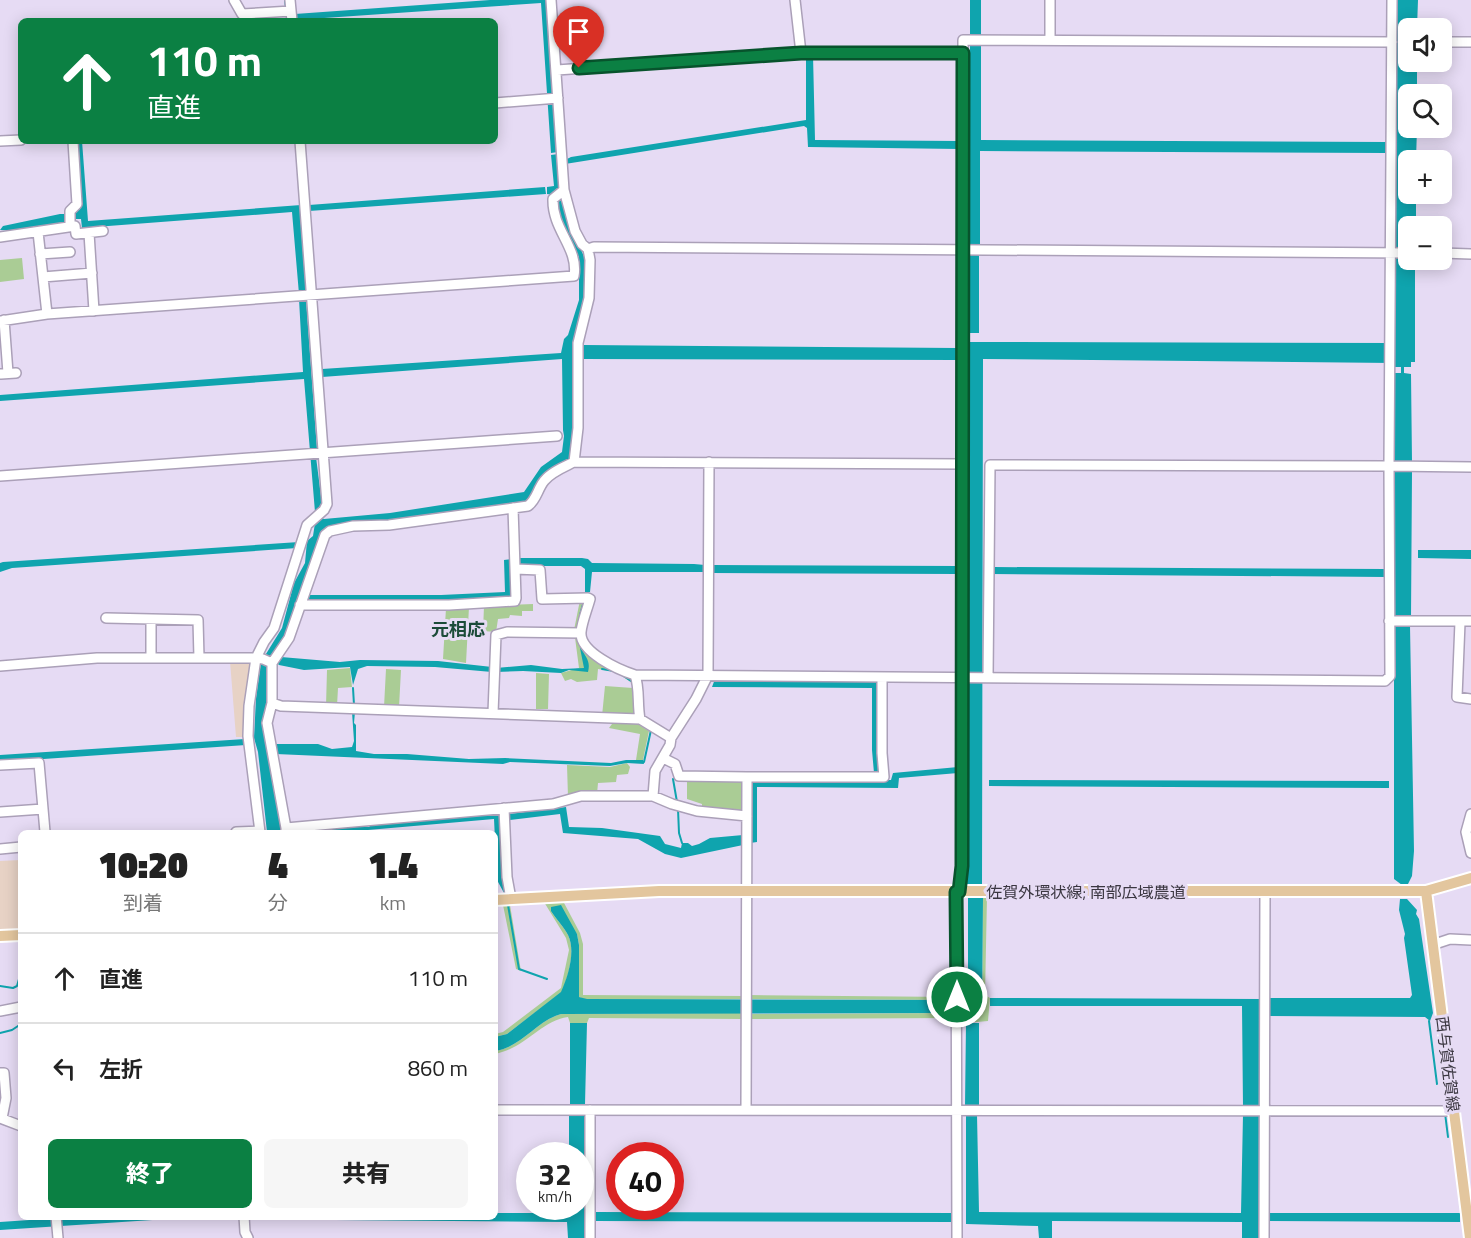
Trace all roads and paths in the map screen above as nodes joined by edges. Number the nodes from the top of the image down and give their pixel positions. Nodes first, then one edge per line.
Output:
1 (234, 0) edge
2 (290, 0) edge
3 (552, 0) edge
4 (795, 0) edge
5 (1050, 0) edge
6 (1392, 0) edge
7 (291, 16) edge
8 (1050, 40) junction
9 (1392, 42) junction
10 (1452, 42) edge
11 (1471, 42) edge
12 (801, 53) junction
13 (963, 53) junction
14 (556, 70) junction
15 (554, 99) junction
16 (498, 103) edge
17 (18, 140) edge
18 (0, 141) edge
19 (73, 144) edge
20 (300, 144) edge
21 (560, 193) junction
22 (70, 226) junction
23 (104, 231) dead end
24 (38, 232) junction
25 (88, 233) junction
26 (0, 237) edge
27 (588, 249) junction
28 (962, 250) junction
29 (70, 252) dead end
30 (1392, 253) junction
31 (1398, 253) edge
32 (1452, 253) edge
33 (40, 254) junction
34 (1471, 254) edge
35 (92, 273) junction
36 (43, 277) junction
37 (311, 296) junction
38 (94, 310) junction
39 (47, 314) junction
40 (2, 321) edge
41 (9, 373) edge
42 (557, 436) dead end
43 (321, 453) junction
44 (574, 462) junction
45 (709, 462) junction
46 (962, 464) junction
47 (1398, 466) junction
48 (1471, 467) edge
49 (0, 476) edge
50 (513, 508) junction
51 (515, 569) junction
52 (300, 605) junction
53 (106, 618) dead end
54 (151, 619) junction
55 (1398, 621) junction
56 (1471, 621) edge
57 (1460, 622) junction
58 (581, 633) junction
59 (150, 658) junction
60 (199, 658) junction
61 (265, 660) junction
62 (0, 666) edge
63 (635, 675) junction
64 (708, 675) junction
65 (882, 677) junction
66 (962, 677) junction
67 (987, 678) junction
68 (1471, 699) edge
69 (272, 703) junction
70 (493, 713) junction
71 (640, 719) junction
72 (671, 738) junction
73 (663, 758) junction
74 (0, 768) edge
75 (747, 777) junction
76 (653, 796) junction
77 (504, 808) junction
78 (43, 809) junction
79 (0, 812) edge
80 (1471, 814) edge
81 (747, 816) junction
82 (45, 830) edge
83 (260, 830) edge
84 (286, 830) edge
85 (18, 847) edge
86 (0, 849) edge
87 (1471, 853) edge
88 (1471, 878) edge
89 (747, 891) junction
90 (1426, 891) junction
91 (957, 892) junction
92 (1265, 892) junction
93 (511, 899) junction
94 (498, 900) edge
95 (18, 935) edge
96 (0, 936) edge
97 (1471, 940) edge
98 (1432, 945) junction
99 (18, 1008) edge
100 (0, 1011) edge
101 (0, 1073) edge
102 (498, 1110) edge
103 (590, 1110) junction
104 (746, 1110) junction
105 (957, 1110) junction
106 (1264, 1110) junction
107 (1453, 1111) junction
108 (1, 1118) edge
109 (18, 1125) edge
110 (244, 1220) edge
111 (248, 1238) edge
112 (590, 1238) edge
113 (957, 1238) edge
114 (1264, 1238) edge
115 (1470, 1238) edge

1 - 7 street
2 - 7 street
3 - 14 street
4 - 12 street
5 - 8 street
6 - 9 street
8 - 9 street
8 - 13 street
9 - 30 street
10 - 11 street
12 - 13 street
12 - 14 street
13 - 28 street
14 - 15 street
15 - 16 street
15 - 21 street
17 - 18 street
19 - 22 street
20 - 37 street
21 - 27 street
21 - 37 street
22 - 24 street
22 - 25 street
23 - 25 street
24 - 26 street
24 - 33 street
25 - 35 street
27 - 28 street
27 - 44 street
28 - 30 street
28 - 46 street
29 - 33 street
30 - 31 street
30 - 47 street
32 - 34 street
33 - 36 street
35 - 36 street
35 - 38 street
36 - 39 street
37 - 38 street
37 - 43 street
38 - 39 street
39 - 40 street
40 - 41 street
42 - 43 street
43 - 49 street
43 - 61 street
44 - 45 street
44 - 50 street
45 - 46 street
45 - 64 street
46 - 66 street
47 - 48 street
47 - 55 street
47 - 67 street
50 - 51 street
50 - 52 street
51 - 52 street
51 - 58 street
52 - 61 street
53 - 54 street
54 - 59 street
54 - 60 street
55 - 57 street
55 - 67 street
56 - 57 street
57 - 68 street
58 - 63 street
58 - 70 street
59 - 60 street
59 - 62 street
60 - 61 street
61 - 69 street
61 - 83 street
63 - 64 street
63 - 71 street
64 - 65 street
64 - 72 street
65 - 66 street
65 - 75 street
66 - 67 street
66 - 91 street
69 - 70 street
69 - 84 street
70 - 71 street
71 - 72 street
72 - 73 street
73 - 75 street
73 - 76 street
74 - 78 street
75 - 81 street
76 - 77 street
76 - 81 street
77 - 84 street
77 - 93 street
78 - 79 street
78 - 82 street
80 - 87 street
81 - 89 street
85 - 86 street
88 - 90 main road, 佐賀外環状線; 南部広域農道
89 - 91 main road, 佐賀外環状線; 南部広域農道
89 - 93 main road, 佐賀外環状線; 南部広域農道
89 - 104 street
90 - 92 main road, 佐賀外環状線; 南部広域農道
90 - 98 main road, 西与賀佐賀線
91 - 92 main road, 佐賀外環状線; 南部広域農道
91 - 105 street
92 - 106 street
93 - 94 main road, 佐賀外環状線; 南部広域農道
95 - 96 main road
97 - 98 street
98 - 107 main road, 西与賀佐賀線
99 - 100 street
101 - 108 street
102 - 103 street
103 - 104 street
103 - 112 street
104 - 105 street
105 - 106 street
105 - 113 street
106 - 107 street
106 - 114 street
107 - 115 main road, 西与賀佐賀線
108 - 109 street
110 - 111 street

